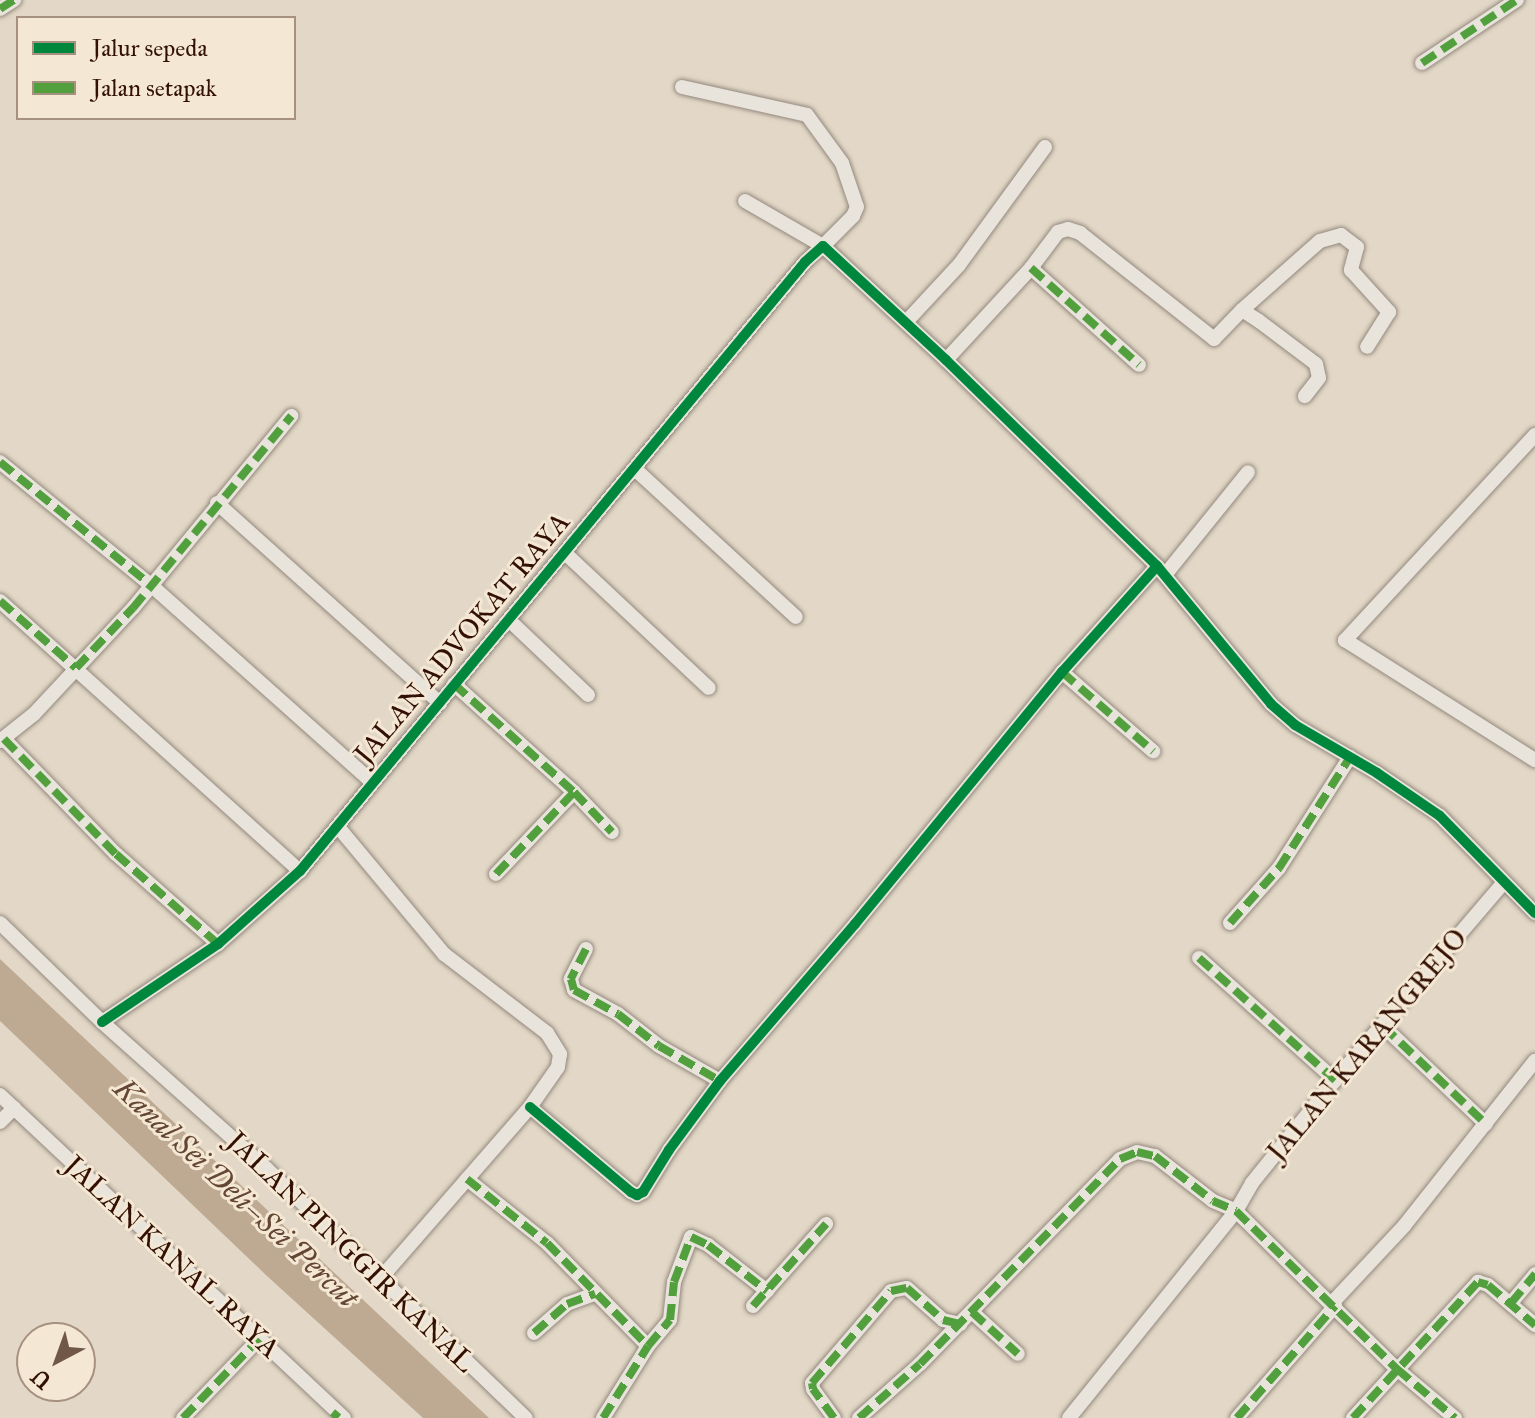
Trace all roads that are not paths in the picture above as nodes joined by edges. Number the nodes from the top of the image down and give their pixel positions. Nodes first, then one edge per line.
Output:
1 (14, 0) edge
2 (1517, 0) edge
3 (0, 9) edge
4 (1422, 63) dead end
5 (682, 87) dead end
6 (1045, 147) dead end
7 (745, 201) dead end
8 (823, 246) junction
9 (1031, 268) junction
10 (1242, 310) junction
11 (906, 322) junction
12 (1367, 347) dead end
13 (946, 360) junction
14 (1139, 365) dead end
15 (1305, 396) dead end
16 (291, 416) dead end
17 (1535, 435) edge
18 (0, 462) edge
19 (636, 470) junction
20 (1248, 472) dead end
21 (217, 503) junction
22 (565, 553) junction
23 (1161, 571) junction
24 (152, 586) junction
25 (0, 601) edge
26 (796, 617) dead end
27 (509, 620) junction
28 (76, 668) junction
29 (1062, 672) junction
30 (454, 684) junction
31 (709, 688) dead end
32 (588, 695) dead end
33 (440, 703) junction
34 (2, 740) edge
35 (1153, 751) dead end
36 (1350, 757) junction
37 (1535, 760) edge
38 (372, 782) junction
39 (574, 792) junction
40 (339, 828) junction
41 (612, 832) dead end
42 (300, 871) junction
43 (496, 874) dead end
44 (1503, 883) junction
45 (1535, 913) edge
46 (0, 923) edge
47 (1230, 923) dead end
48 (218, 944) junction
49 (586, 949) dead end
50 (1199, 958) dead end
51 (102, 1022) junction
52 (1383, 1026) junction
53 (1535, 1061) edge
54 (1335, 1080) junction
55 (720, 1081) junction
56 (0, 1095) edge
57 (530, 1107) junction
58 (14, 1108) junction
59 (0, 1122) edge
60 (1486, 1124) junction
61 (467, 1179) junction
62 (1236, 1211) junction
63 (826, 1224) dead end
64 (1535, 1274) edge
65 (380, 1279) junction
66 (767, 1291) junction
67 (595, 1294) junction
68 (1511, 1303) junction
69 (1333, 1305) junction
70 (753, 1306) dead end
71 (972, 1312) junction
72 (961, 1324) junction
73 (1535, 1325) edge
74 (534, 1333) dead end
75 (259, 1339) junction
76 (648, 1346) junction
77 (1018, 1354) dead end
78 (1397, 1369) junction
79 (338, 1416) edge
80 (183, 1418) edge
81 (526, 1418) edge
82 (603, 1418) edge
83 (834, 1418) edge
84 (859, 1418) edge
85 (1069, 1418) edge
86 (1237, 1418) edge
87 (1353, 1418) edge
88 (1455, 1418) edge

1 - 3 street
2 - 4 street
5 - 8 street, JALAN ADVOKAT RAYA
6 - 11 street
7 - 8 street
8 - 11 street
8 - 19 street, JALAN ADVOKAT RAYA
9 - 10 street
9 - 13 street
9 - 14 street
10 - 12 street
10 - 15 street
11 - 13 street
13 - 23 street
16 - 21 street
17 - 37 street
18 - 24 street
19 - 22 street, JALAN ADVOKAT RAYA
19 - 26 street
20 - 23 street
21 - 24 street
21 - 33 street
22 - 27 street, JALAN ADVOKAT RAYA
22 - 31 street
23 - 29 street
23 - 36 street
24 - 28 street
24 - 38 street
25 - 28 street
27 - 30 street, JALAN ADVOKAT RAYA
27 - 32 street
28 - 34 street
28 - 42 street
29 - 35 street
29 - 55 street
30 - 33 street, JALAN ADVOKAT RAYA
30 - 39 street
33 - 38 street, JALAN ADVOKAT RAYA
34 - 48 street
36 - 44 street
36 - 47 street
38 - 40 street, JALAN ADVOKAT RAYA
39 - 41 street
39 - 43 street
40 - 42 street, JALAN ADVOKAT RAYA
40 - 57 street
42 - 48 street, JALAN ADVOKAT RAYA
44 - 45 street
44 - 52 street, JALAN KARANGREJO
46 - 51 street, JALAN PINGGIR KANAL
48 - 51 street, JALAN ADVOKAT RAYA
49 - 55 street
50 - 54 street
51 - 65 street, JALAN PINGGIR KANAL
52 - 54 street, JALAN KARANGREJO
52 - 60 street
53 - 60 street
54 - 62 street, JALAN KARANGREJO
55 - 57 street
56 - 58 street, JALAN KANAL RAYA
57 - 61 street
58 - 59 street
58 - 75 street, JALAN KANAL RAYA
60 - 69 street
61 - 65 street
61 - 67 street
62 - 69 street
62 - 71 street
62 - 85 street, JALAN KARANGREJO
63 - 66 street
64 - 68 street
65 - 81 street, JALAN PINGGIR KANAL
66 - 70 street
66 - 76 street
67 - 74 street
67 - 76 street
68 - 73 street
68 - 78 street
69 - 78 street
69 - 86 street
71 - 72 street
71 - 77 street
72 - 83 street
72 - 84 street
75 - 79 street, JALAN KANAL RAYA
75 - 80 street
76 - 82 street
78 - 87 street
78 - 88 street

